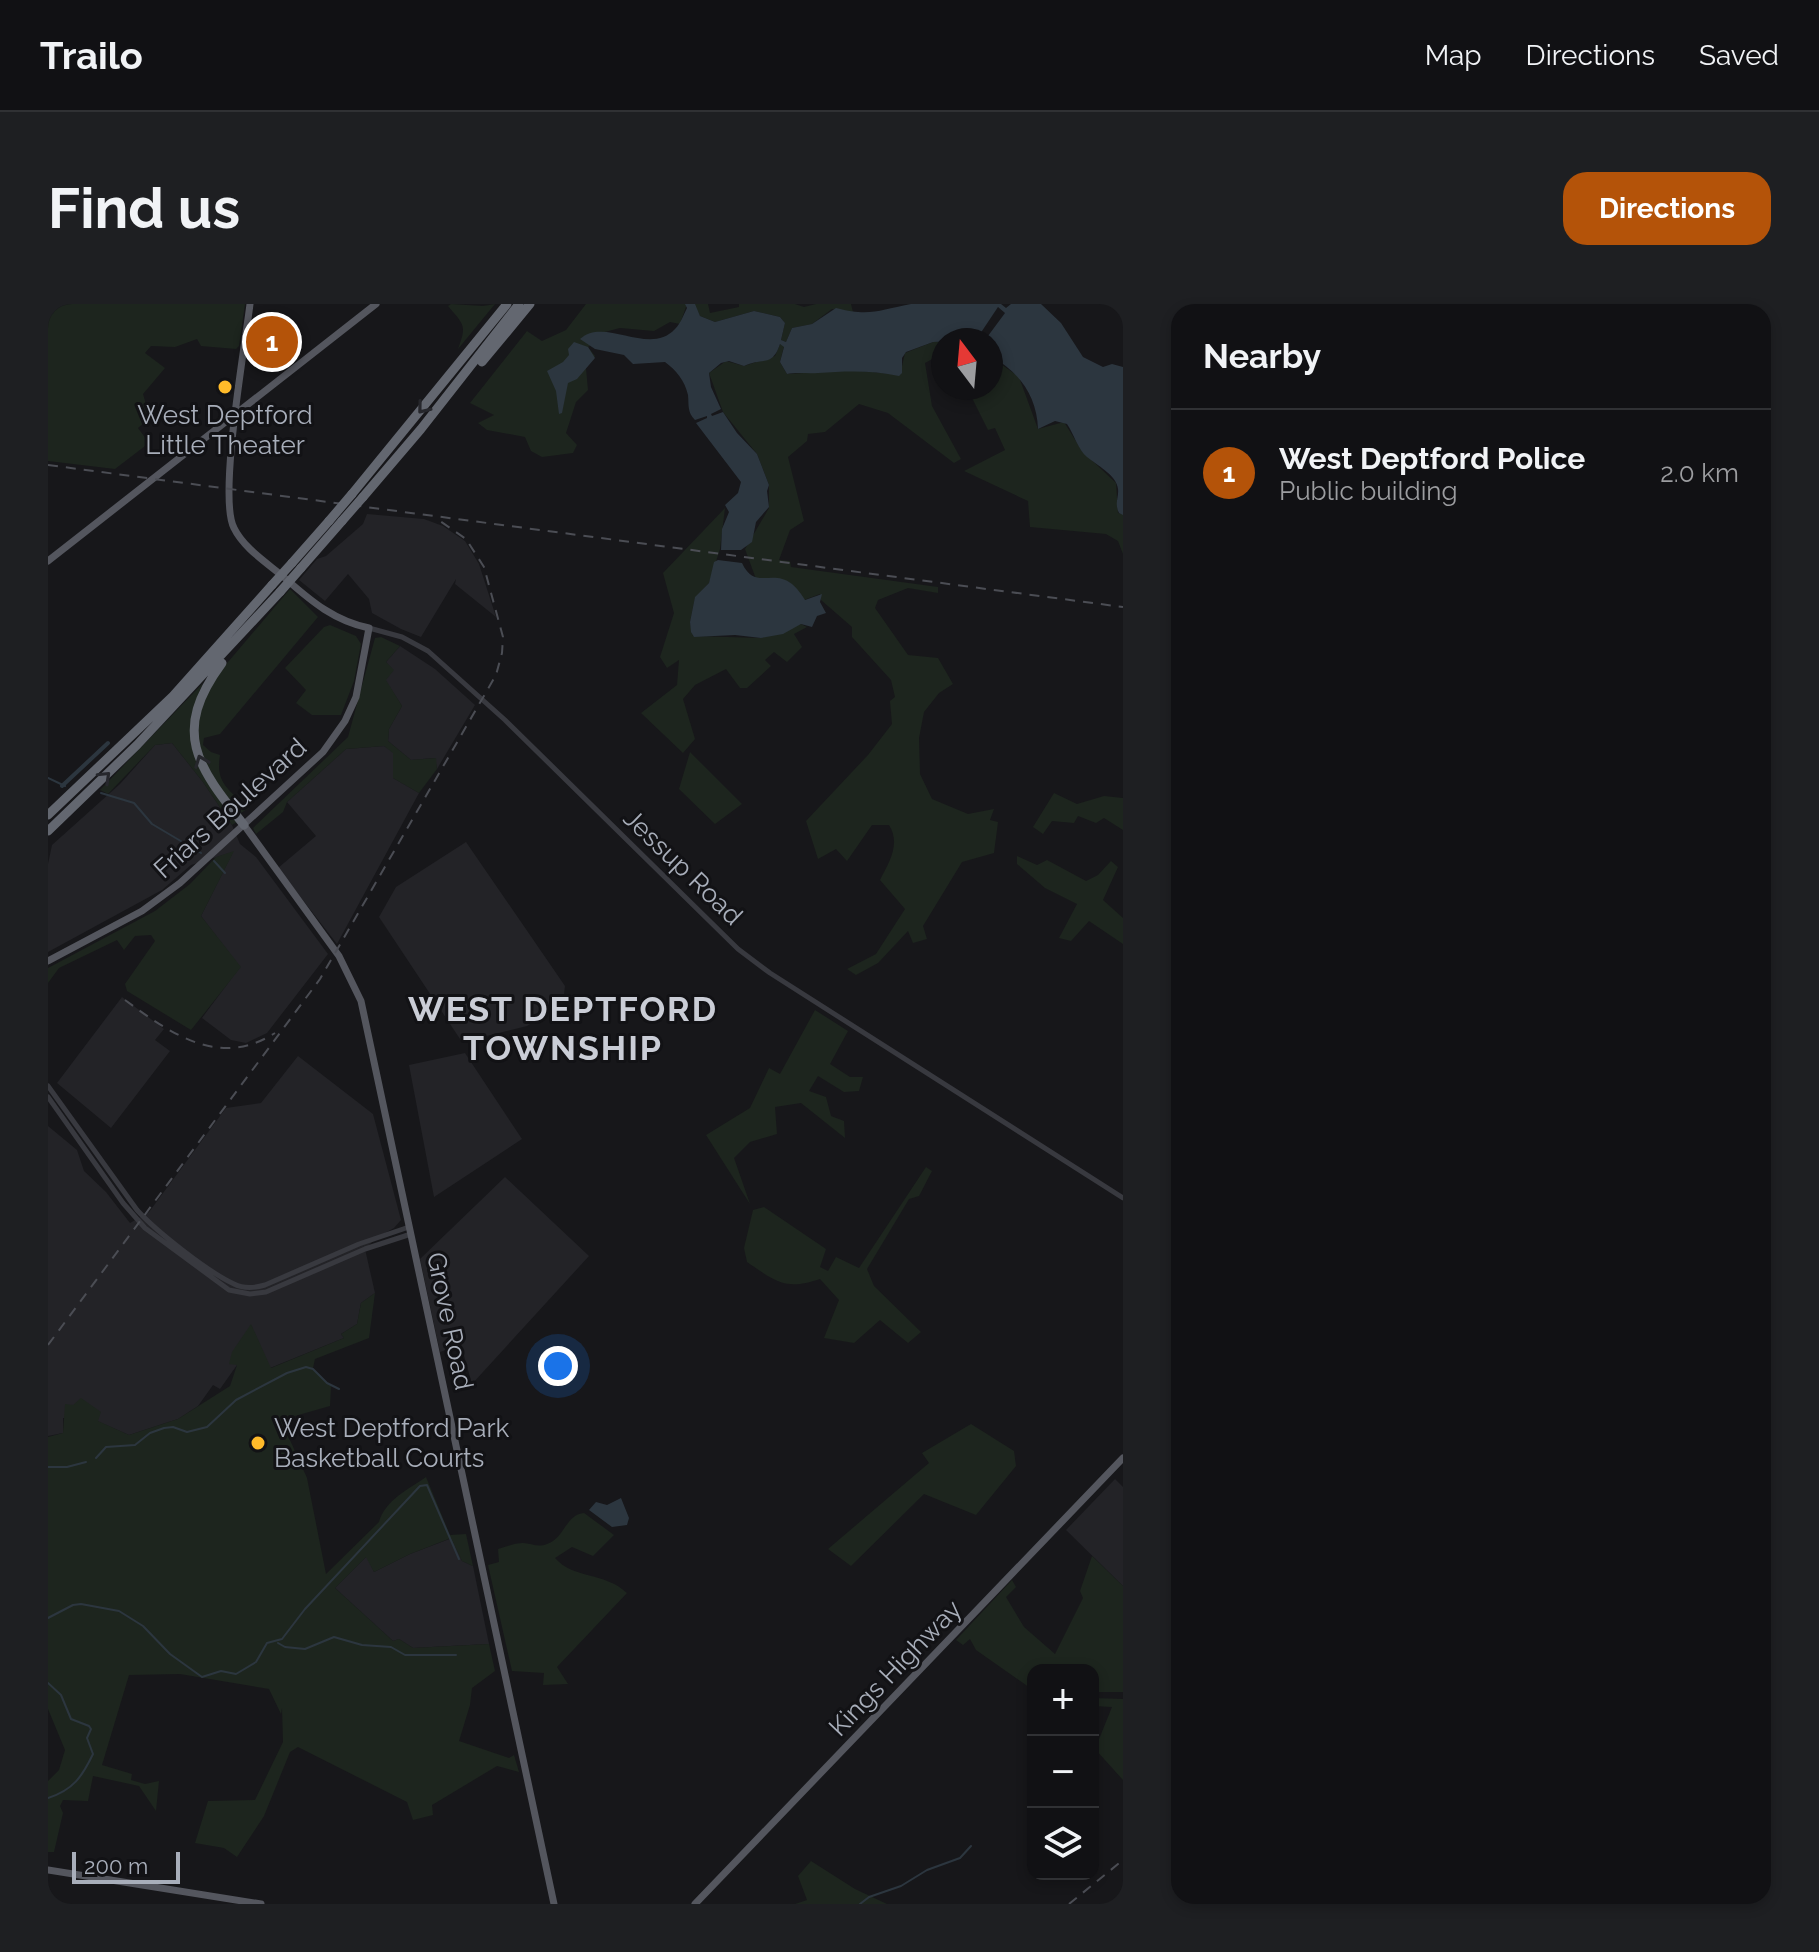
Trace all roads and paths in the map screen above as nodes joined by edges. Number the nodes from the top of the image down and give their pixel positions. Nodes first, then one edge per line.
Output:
1 (250, 304) edge
2 (376, 304) edge
3 (507, 304) edge
4 (519, 304) edge
5 (530, 304) edge
6 (240, 387) junction
7 (264, 392) junction
8 (237, 413) junction
9 (421, 429) junction
10 (212, 433) junction
11 (233, 442) junction
12 (48, 561) edge
13 (296, 565) junction
14 (276, 589) junction
15 (255, 620) junction
16 (369, 628) junction
17 (86, 795) junction
18 (48, 813) edge
19 (244, 825) junction
20 (48, 831) edge
21 (48, 837) edge
22 (48, 961) edge
23 (48, 1086) edge
24 (48, 1097) edge
25 (1123, 1198) edge
26 (410, 1231) junction
27 (1123, 1458) edge
28 (48, 1870) edge
29 (261, 1904) edge
30 (554, 1904) edge
31 (695, 1904) edge

1 - 6 main road
2 - 7 main road
3 -> 13 highway, bridge
4 - 9 highway
5 - 9 highway
6 - 7 main road
6 - 8 main road
7 - 8 main road
8 - 10 main road
8 - 11 main road
9 - 13 highway, bridge
10 - 11 main road
10 - 12 main road
11 - 16 main road, Jessup Road
13 - 14 highway, bridge
14 - 15 highway
14 - 18 highway
17 -> 15 highway
19 -> 15 highway
16 - 19 main road, Friars Boulevard
16 - 25 street, Jessup Road
17 - 20 highway
17 - 21 highway
19 - 22 main road, Friars Boulevard
19 - 26 main road, Grove Road
23 - 26 street
24 - 26 street
26 - 30 main road, Grove Road
27 - 31 main road, Kings Highway
28 - 29 main road

